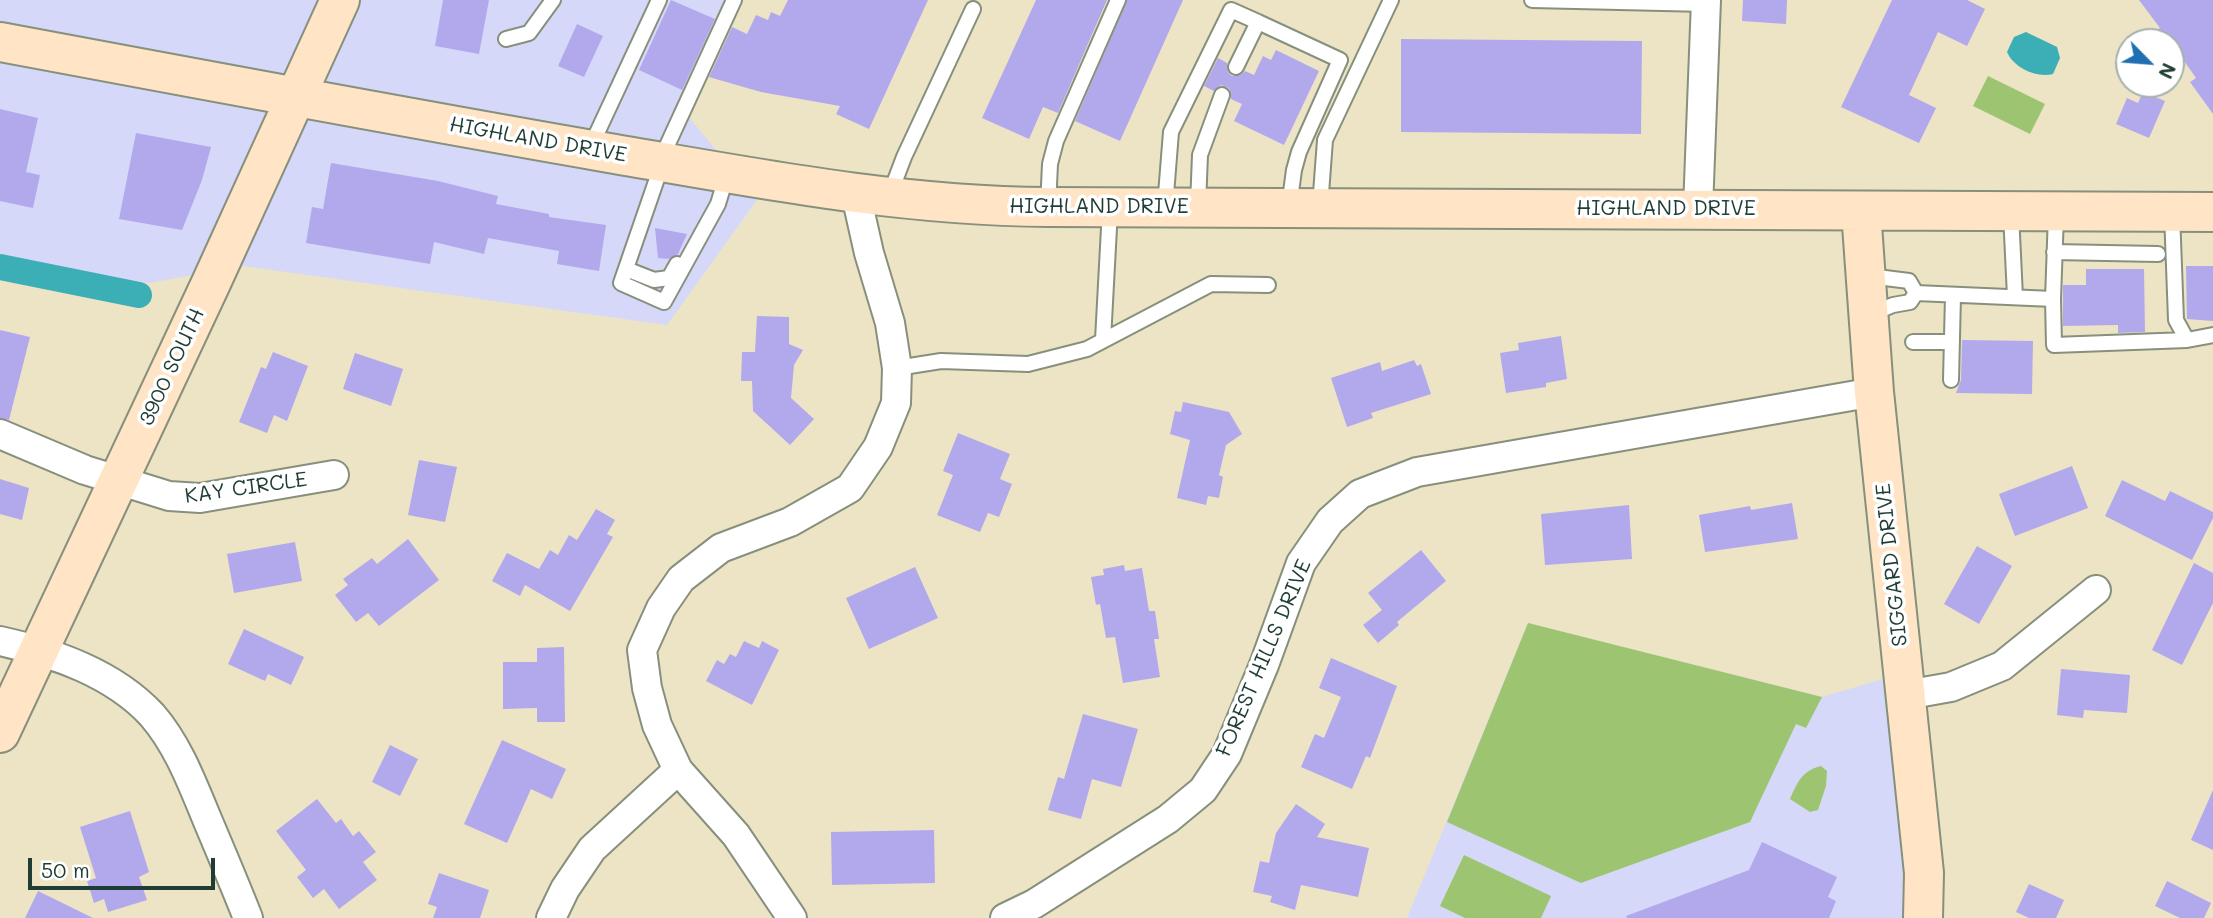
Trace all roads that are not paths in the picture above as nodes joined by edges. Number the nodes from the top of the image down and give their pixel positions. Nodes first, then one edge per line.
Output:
1 (340, 0) edge
2 (553, 0) edge
3 (659, 0) edge
4 (734, 0) edge
5 (1118, 0) edge
6 (1391, 0) edge
7 (1532, 0) edge
8 (1706, 2) edge
9 (973, 9) dead end
10 (1258, 22) junction
11 (506, 39) dead end
12 (0, 42) edge
13 (1236, 67) dead end
14 (1222, 95) dead end
15 (296, 96) junction
16 (590, 149) junction
17 (661, 162) junction
18 (728, 173) junction
19 (872, 196) junction
20 (1048, 208) junction
21 (1110, 208) junction
22 (1181, 208) junction
23 (1304, 208) junction
24 (1698, 209) junction
25 (1861, 211) junction
26 (2011, 212) junction
27 (2172, 212) junction
28 (2213, 212) edge
29 (2056, 213) junction
30 (699, 239) junction
31 (2054, 252) junction
32 (2158, 254) dead end
33 (625, 269) junction
34 (1866, 275) junction
35 (1268, 285) dead end
36 (1916, 293) junction
37 (1953, 295) junction
38 (2015, 297) junction
39 (2053, 299) junction
40 (1869, 316) junction
41 (2213, 335) edge
42 (1103, 340) junction
43 (2188, 340) junction
44 (1913, 342) dead end
45 (1952, 342) junction
46 (897, 368) junction
47 (1951, 380) dead end
48 (1874, 392) junction
49 (0, 435) edge
50 (334, 475) dead end
51 (119, 480) junction
52 (2096, 590) dead end
53 (0, 641) edge
54 (39, 650) junction
55 (1906, 695) junction
56 (0, 733) edge
57 (678, 770) junction
58 (248, 918) edge
59 (551, 918) edge
60 (792, 918) edge
61 (1004, 918) edge
62 (1923, 918) edge

1 - 15 main road, 3900 SOUTH
2 - 11 lane
3 - 16 lane
4 - 17 lane
5 - 20 lane
6 - 23 lane
7 - 8 lane
8 - 24 street
9 - 19 lane
10 - 13 lane
10 - 22 lane
10 - 23 lane
12 - 15 main road, HIGHLAND DRIVE
14 - 22 lane
15 - 16 main road, HIGHLAND DRIVE
15 - 51 main road, 3900 SOUTH
16 - 17 main road, HIGHLAND DRIVE
17 - 18 main road, HIGHLAND DRIVE
17 - 33 lane
18 - 19 main road, HIGHLAND DRIVE
18 - 30 lane
19 - 20 main road, HIGHLAND DRIVE
19 - 46 street
20 - 21 main road, HIGHLAND DRIVE
21 - 22 main road, HIGHLAND DRIVE
21 - 42 lane
22 - 23 main road, HIGHLAND DRIVE
23 - 24 main road, HIGHLAND DRIVE
24 - 25 main road, HIGHLAND DRIVE
25 - 26 main road, HIGHLAND DRIVE
25 - 34 main road, SIGGARD DRIVE
26 - 29 main road, HIGHLAND DRIVE
26 - 38 lane
27 - 28 main road, HIGHLAND DRIVE
27 - 29 main road, HIGHLAND DRIVE
27 - 43 lane
29 - 31 lane
30 - 33 lane
30 - 33 lane
31 - 32 lane
31 - 39 lane
34 - 36 lane
34 - 40 main road, SIGGARD DRIVE
35 - 42 lane
36 - 37 lane
36 - 40 lane
37 - 38 lane
37 - 45 lane
38 - 39 lane
39 - 43 lane
40 - 48 main road, SIGGARD DRIVE
41 - 43 lane
42 - 46 lane
44 - 45 lane
45 - 47 lane
46 - 57 street
48 - 55 main road, SIGGARD DRIVE
48 - 61 street, FOREST HILLS DRIVE
49 - 51 street, KAY CIRCLE
50 - 51 street, KAY CIRCLE
51 - 54 main road, 3900 SOUTH
52 - 55 street
53 - 54 street
54 - 56 main road, 3900 SOUTH
54 - 58 street
55 - 62 main road, SIGGARD DRIVE
57 - 59 street
57 - 60 street

